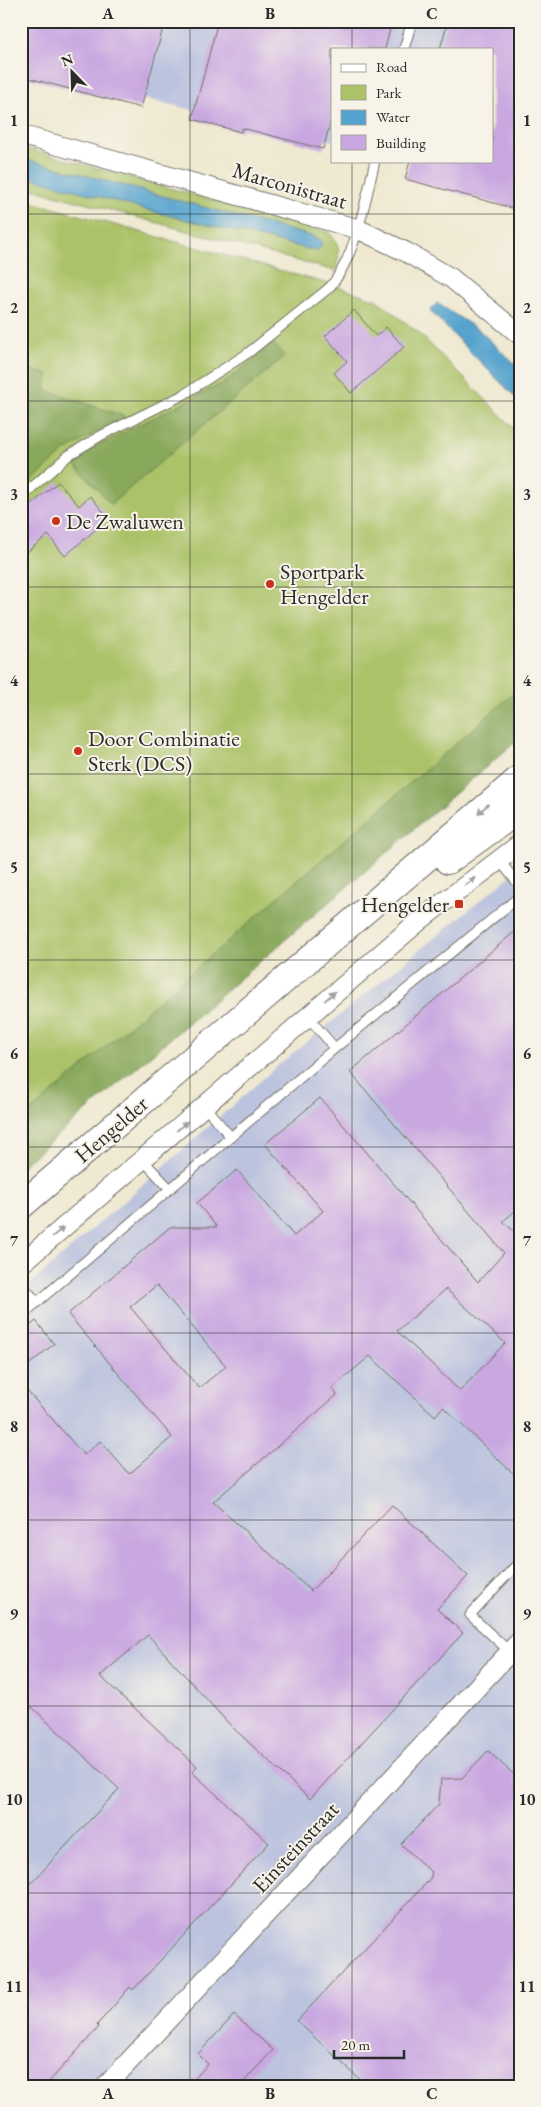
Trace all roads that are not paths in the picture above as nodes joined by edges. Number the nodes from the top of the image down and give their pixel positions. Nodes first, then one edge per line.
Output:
1 (412, 21) edge
2 (404, 48) edge
3 (21, 135) edge
4 (375, 162) edge
5 (358, 229) junction
6 (520, 335) edge
7 (21, 497) edge
8 (520, 778) edge
9 (520, 809) edge
10 (520, 844) edge
11 (499, 860) junction
12 (520, 886) edge
13 (520, 896) edge
14 (307, 1016) junction
15 (335, 1048) junction
16 (204, 1106) junction
17 (231, 1137) junction
18 (143, 1160) junction
19 (170, 1189) junction
20 (21, 1206) edge
21 (21, 1223) edge
22 (21, 1264) edge
23 (21, 1284) edge
24 (38, 1302) junction
25 (21, 1316) edge
26 (520, 1561) edge
27 (515, 1646) edge
28 (106, 2086) edge

1 - 2 lane
3 - 5 street, Marconistraat
4 - 5 lane
5 - 6 street, Marconistraat
5 - 7 lane
8 -> 20 main road, Hengelder
9 - 21 main road, Hengelder
10 - 11 street, Hengelder
11 - 12 lane
14 -> 11 street, Hengelder
13 - 15 lane
14 - 15 lane
14 - 16 street, Hengelder
15 - 17 lane
16 - 17 lane
18 -> 16 street, Hengelder
17 - 19 lane
18 - 19 lane
22 -> 18 street, Hengelder
19 - 24 lane
23 - 24 lane
24 - 25 lane
26 - 27 lane
27 - 28 street, Einsteinstraat

